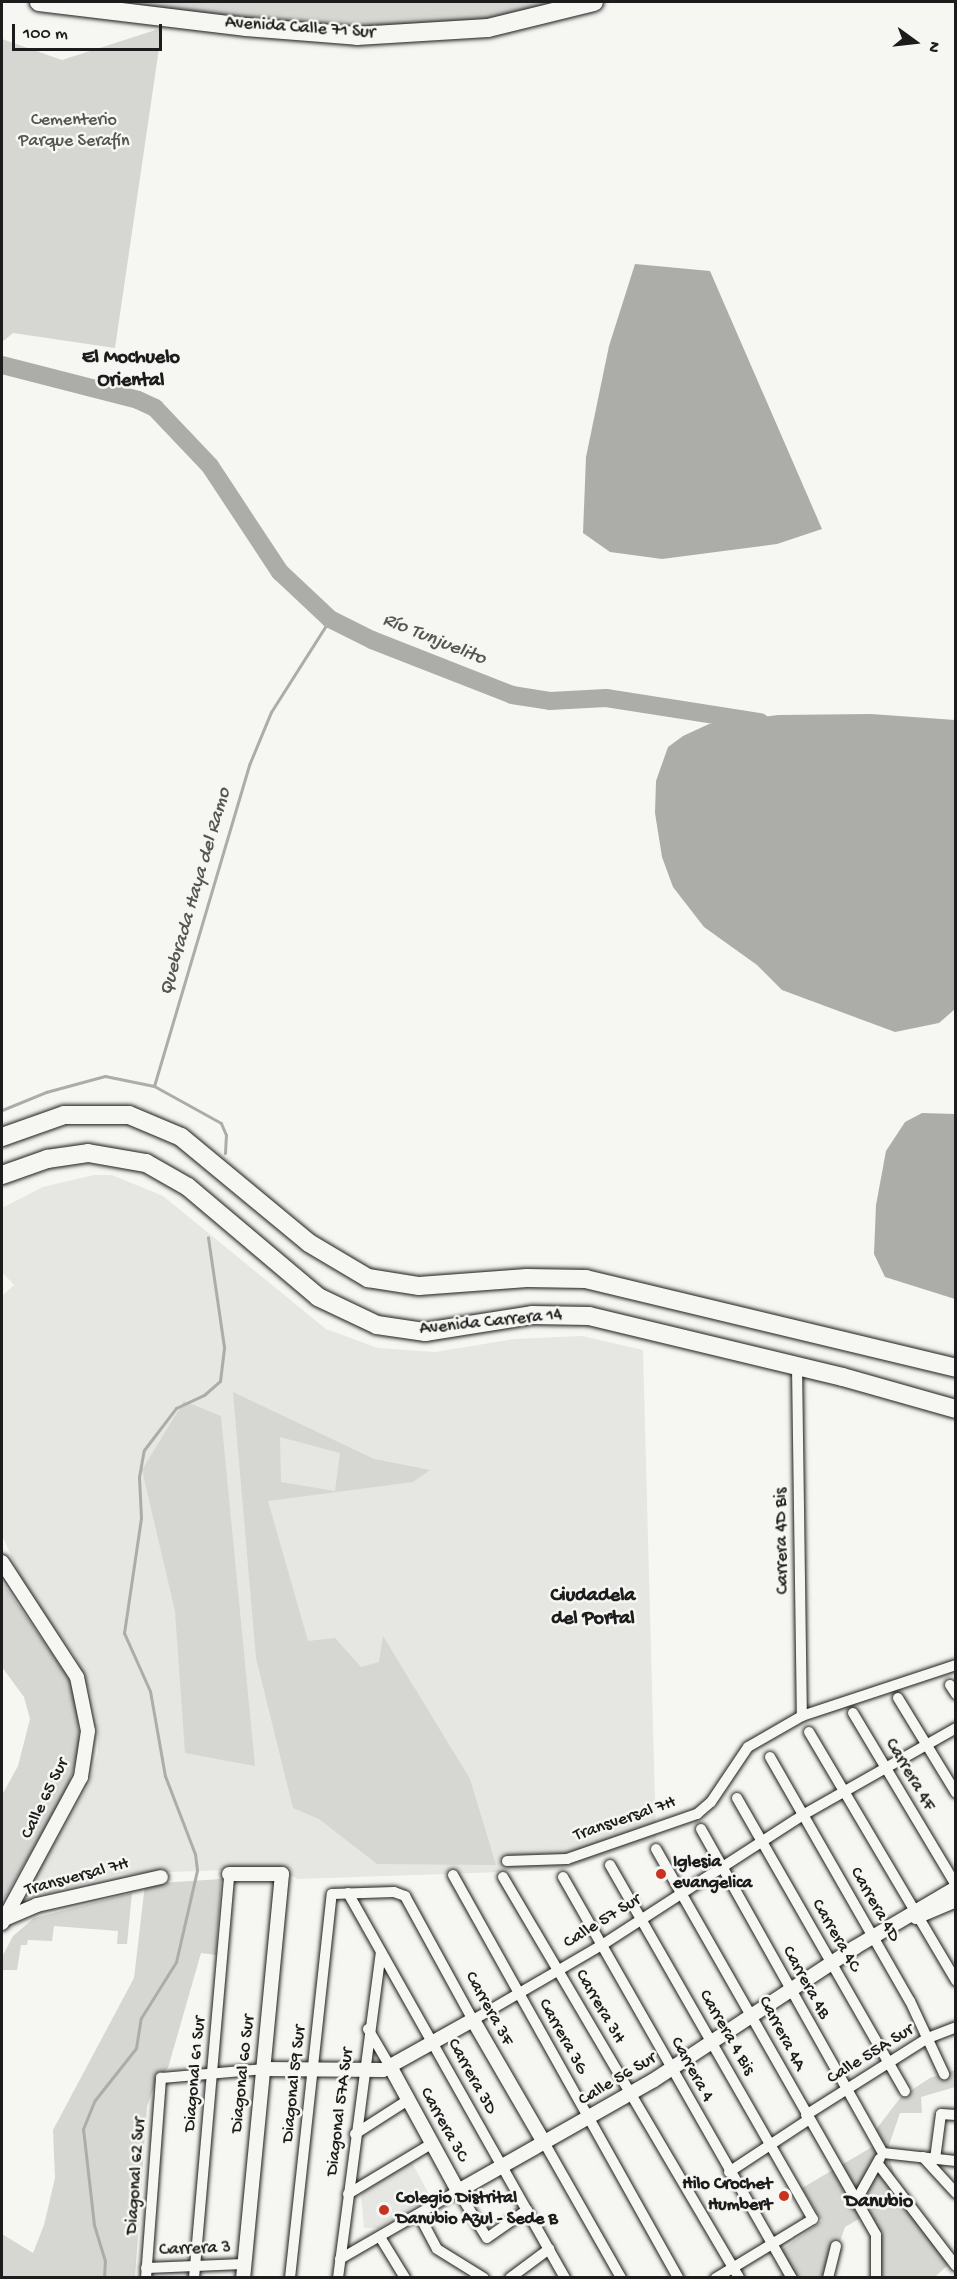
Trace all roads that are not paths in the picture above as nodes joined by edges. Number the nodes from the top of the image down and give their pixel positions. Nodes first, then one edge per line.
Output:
1 (39, 2) edge
2 (594, 2) edge
3 (2, 1137) edge
4 (5, 1175) edge
5 (797, 1366) junction
6 (956, 1368) edge
7 (956, 1409) edge
8 (2, 1562) edge
9 (956, 1665) edge
10 (898, 1698) dead end
11 (853, 1713) dead end
12 (802, 1716) junction
13 (956, 1728) edge
14 (809, 1732) dead end
15 (926, 1744) junction
16 (770, 1757) dead end
17 (885, 1767) junction
18 (844, 1791) junction
19 (956, 1792) edge
20 (737, 1798) dead end
21 (803, 1815) junction
22 (701, 1829) dead end
23 (762, 1842) junction
24 (656, 1850) dead end
25 (507, 1861) dead end
26 (610, 1865) dead end
27 (723, 1869) junction
28 (229, 1874) joint
29 (453, 1875) dead end
30 (563, 1876) dead end
31 (161, 1877) dead end
32 (503, 1877) dead end
33 (956, 1886) edge
34 (348, 1893) junction
35 (682, 1894) junction
36 (956, 1900) edge
37 (913, 1916) junction
38 (642, 1920) junction
39 (2, 1921) edge
40 (874, 1937) junction
41 (602, 1945) junction
42 (381, 1952) junction
43 (831, 1962) junction
44 (558, 1970) junction
45 (956, 1981) edge
46 (790, 1991) junction
47 (519, 1994) junction
48 (753, 2017) junction
49 (472, 2020) junction
50 (956, 2026) edge
51 (368, 2029) junction
52 (928, 2038) junction
53 (433, 2043) junction
54 (713, 2043) junction
55 (889, 2064) junction
56 (391, 2068) junction
57 (263, 2069) junction
58 (672, 2069) junction
59 (314, 2070) junction
60 (363, 2071) junction
61 (214, 2073) junction
62 (944, 2074) dead end
63 (846, 2090) junction
64 (905, 2091) dead end
65 (631, 2094) junction
66 (408, 2100) junction
67 (956, 2115) edge
68 (589, 2118) junction
69 (807, 2118) junction
70 (356, 2134) junction
71 (433, 2143) junction
72 (545, 2144) junction
73 (771, 2144) junction
74 (883, 2153) junction
75 (929, 2158) junction
76 (956, 2161) edge
77 (878, 2164) junction
78 (503, 2167) junction
79 (729, 2172) junction
80 (458, 2191) junction
81 (956, 2193) edge
82 (348, 2194) junction
83 (855, 2203) junction
84 (527, 2210) junction
85 (419, 2215) junction
86 (380, 2237) junction
87 (771, 2245) junction
88 (836, 2246) dead end
89 (549, 2249) junction
90 (340, 2259) junction
91 (956, 2266) edge
92 (194, 2272) edge
93 (736, 2272) edge
94 (146, 2273) edge
95 (244, 2274) edge
96 (340, 2275) edge
97 (290, 2277) edge
98 (405, 2277) edge
99 (484, 2277) edge
100 (510, 2277) edge
101 (565, 2277) edge
102 (621, 2277) edge
103 (678, 2277) edge
104 (716, 2277) edge
105 (792, 2277) edge
106 (828, 2277) edge
107 (876, 2277) edge

1 - 2 main road, Avenida Calle 71 Sur
3 - 6 main road
4 - 5 main road, Avenida Carrera 14
5 - 7 main road, Avenida Carrera 14
5 - 12 street, Carrera 4D Bis
8 - 39 street, Calle 65 Sur
9 - 12 street, Transversal 7H
10 - 15 street
11 - 17 street, Carrera 4F
12 - 25 street, Transversal 7H
13 - 15 street, Calle 57 Sur
14 - 18 street
15 - 17 street, Calle 57 Sur
15 - 19 street
16 - 21 street, Carrera 4D
17 - 18 street, Calle 57 Sur
17 - 33 street, Carrera 4F
18 - 21 street, Calle 57 Sur
18 - 37 street
20 - 23 street, Carrera 4C
21 - 23 street, Calle 57 Sur
21 - 40 street, Carrera 4D
22 - 27 street, Carrera 4B
23 - 27 street, Calle 57 Sur
23 - 43 street, Carrera 4C
24 - 35 street, Carrera 4A
26 - 38 street, Carrera 4 Bis
27 - 35 street, Calle 57 Sur
27 - 46 street, Carrera 4B
28 - 57 street, Diagonal 60 Sur
28 - 61 street, Diagonal 61 Sur
29 - 47 street, Carrera 3G
30 - 41 street, Carrera 4
31 - 39 street, Transversal 7H
32 - 44 street, Carrera 3H
33 - 37 street, Calle 56 Sur
34 - 42 street, Carrera 3D
34 - 49 street, Carrera 3F
34 - 59 street, Diagonal 59 Sur
35 - 38 street, Calle 57 Sur
35 - 48 street, Carrera 4A
36 - 37 street, Calle 56 Sur
37 - 40 street, Calle 56 Sur
37 - 45 street
38 - 41 street, Calle 57 Sur
38 - 54 street, Carrera 4 Bis
40 - 43 street, Calle 56 Sur
40 - 52 street, Carrera 4D
41 - 44 street, Calle 57 Sur
41 - 58 street, Carrera 4
42 - 51 street, Diagonal 57A Sur
42 - 53 street, Carrera 3D
43 - 46 street, Calle 56 Sur
43 - 55 street, Carrera 4C
44 - 47 street, Calle 57 Sur
44 - 65 street, Carrera 3H
46 - 48 street, Calle 56 Sur
46 - 63 street, Carrera 4B
47 - 49 street, Calle 57 Sur
47 - 68 street, Carrera 3G
48 - 54 street, Calle 56 Sur
48 - 69 street, Carrera 4A
49 - 53 street, Calle 57 Sur
49 - 72 street, Carrera 3F
50 - 52 street, Calle 55A Sur
51 - 56 street, Carrera 3C
51 - 60 street, Diagonal 57A Sur
52 - 55 street, Calle 55A Sur
52 - 62 street, Carrera 4D
53 - 56 street, Calle 57 Sur
53 - 78 street, Carrera 3D
54 - 58 street, Calle 56 Sur
54 - 73 street, Carrera 4 Bis
55 - 63 street, Calle 55A Sur
55 - 64 street, Carrera 4C
56 - 60 street
56 - 66 street, Carrera 3C
57 - 59 street
57 - 61 street
57 - 95 street, Diagonal 60 Sur
58 - 65 street, Calle 56 Sur
58 - 79 street, Carrera 4
59 - 60 street
59 - 97 street, Diagonal 59 Sur
60 - 70 street, Diagonal 57A Sur
61 - 92 street, Diagonal 61 Sur
61 - 94 street, Diagonal 62 Sur
63 - 69 street, Calle 55A Sur
63 - 74 street, Carrera 4B
65 - 68 street, Calle 56 Sur
65 - 93 street, Carrera 3H
66 - 70 street
66 - 71 street, Carrera 3C
67 - 75 street
68 - 72 street, Calle 56 Sur
68 - 103 street, Carrera 3G
69 - 73 street, Calle 55A Sur
69 - 83 street, Carrera 4A
70 - 82 street, Diagonal 57A Sur
71 - 80 street, Carrera 3C
71 - 82 street
72 - 78 street, Calle 56 Sur
72 - 102 street
73 - 79 street, Calle 55A Sur
73 - 87 street, Carrera 4 Bis
74 - 75 street
74 - 77 street
75 - 76 street
75 - 81 street
77 - 83 street
77 - 91 street
78 - 80 street, Calle 56 Sur
78 - 84 street, Carrera 3D
79 - 87 street, Carrera 4
80 - 84 street, Carrera 3C
80 - 85 street, Calle 56 Sur
82 - 90 street, Diagonal 57A Sur
83 - 107 street, Carrera 4A
84 - 89 street, Carrera 3D
85 - 86 street, Calle 56 Sur
85 - 99 street
86 - 90 street, Calle 56 Sur
86 - 98 street
87 - 93 street
87 - 105 street, Carrera 4
88 - 106 street
89 - 100 street
89 - 101 street, Carrera 3D
90 - 96 street, Diagonal 57A Sur
92 - 94 street, Carrera 3
92 - 95 street, Carrera 3
93 - 104 street

